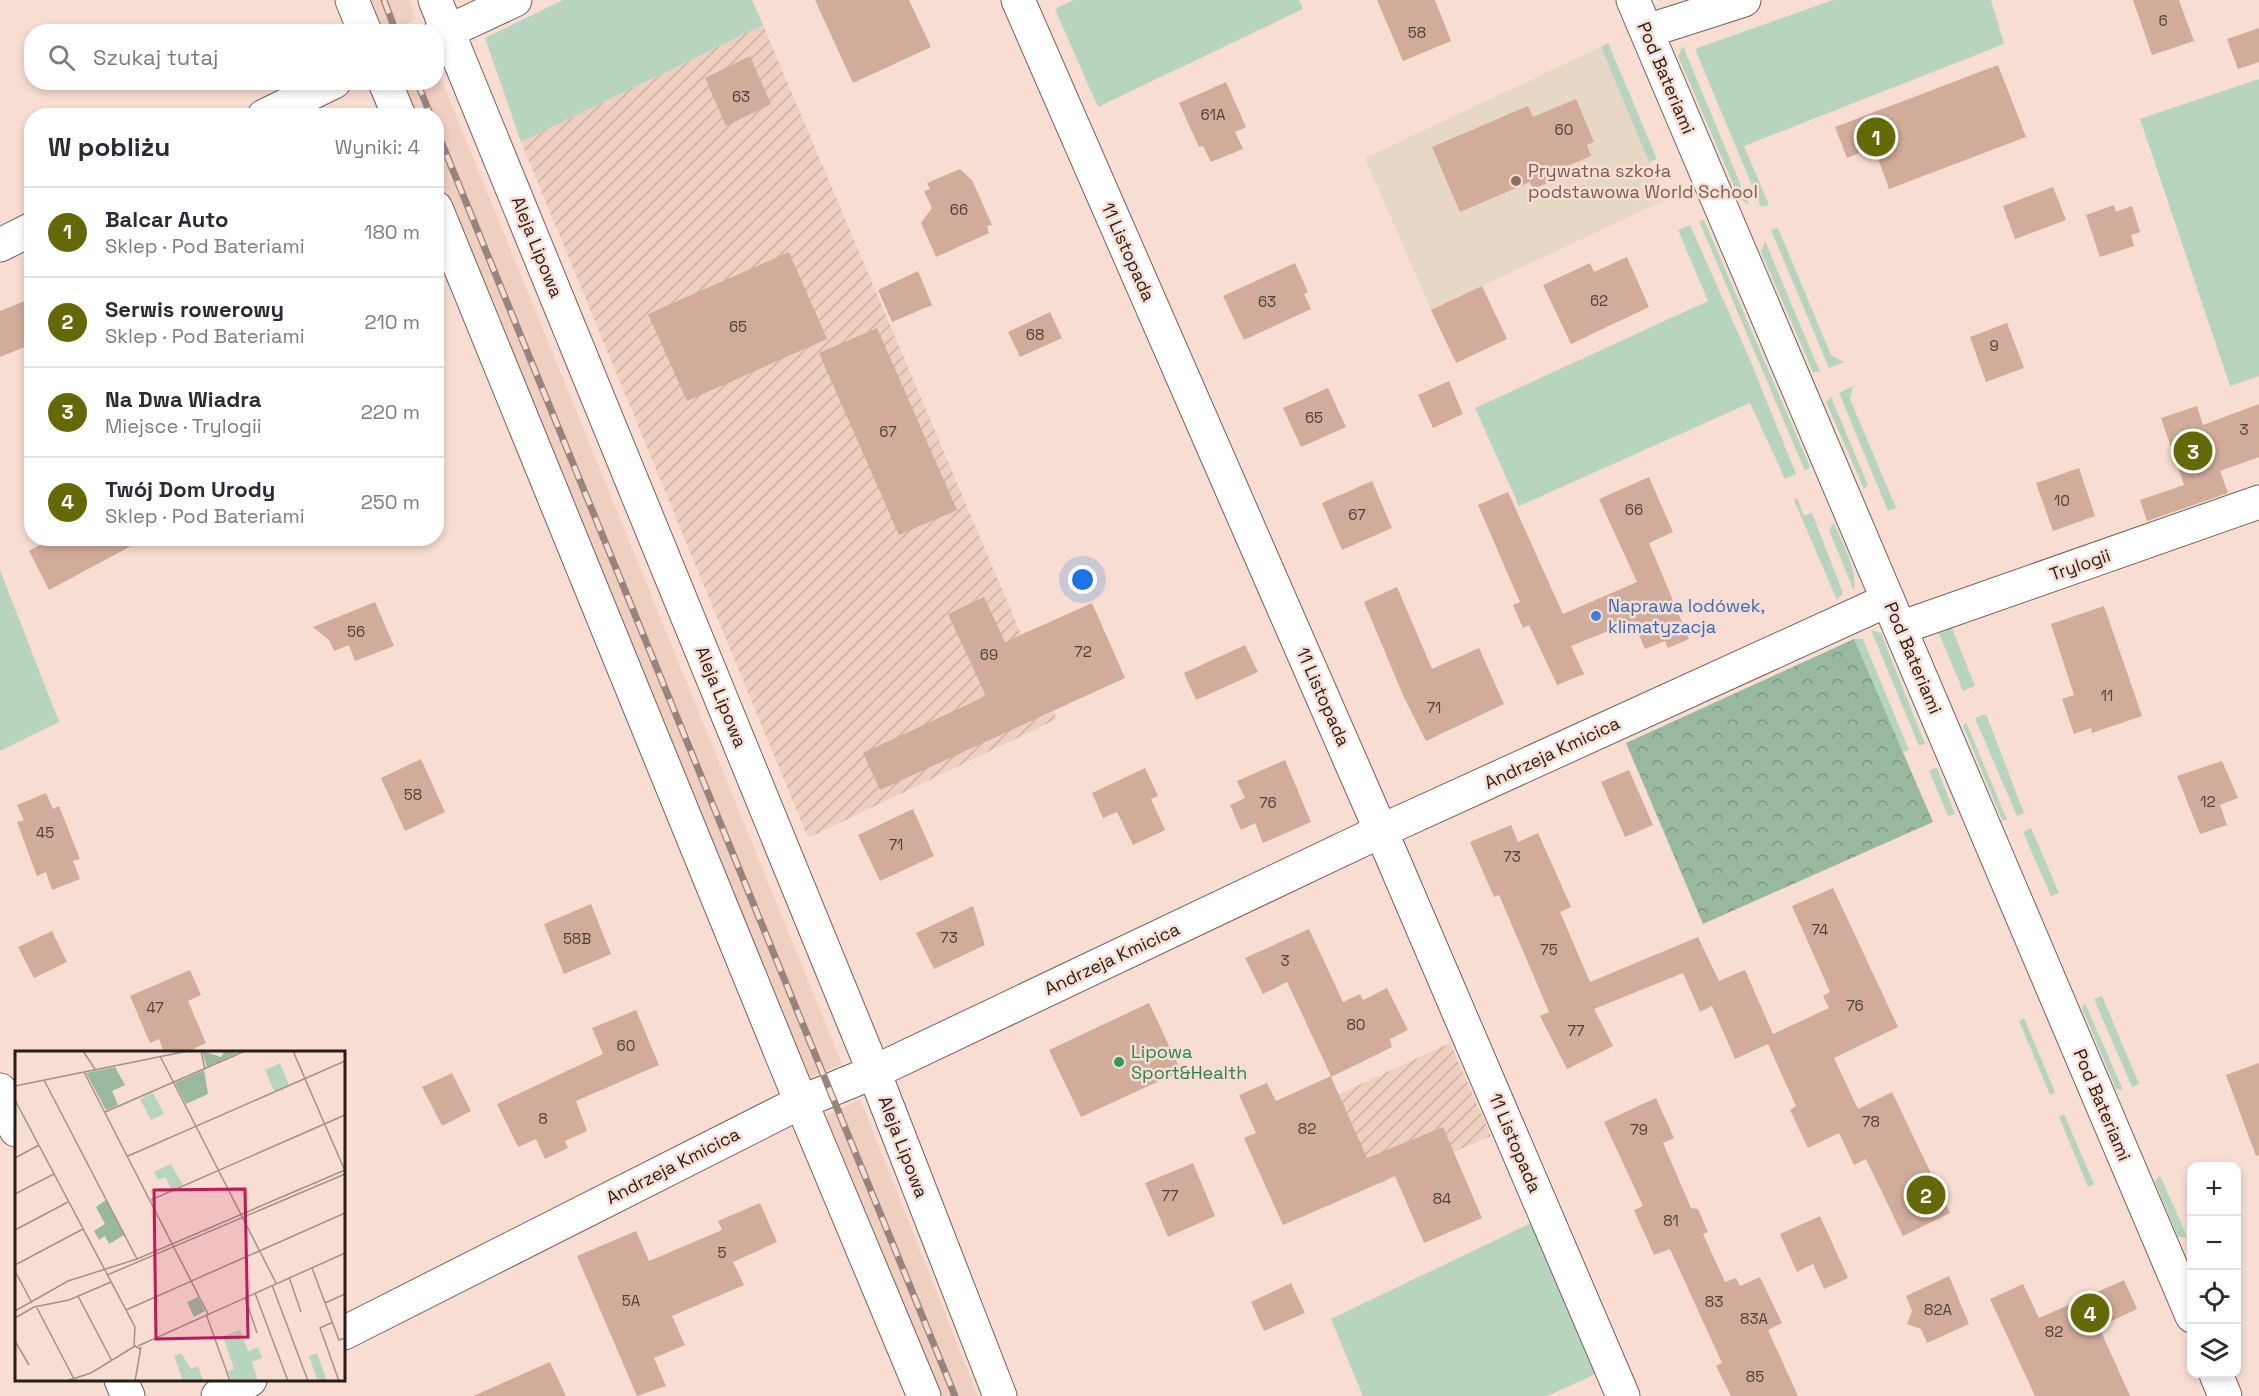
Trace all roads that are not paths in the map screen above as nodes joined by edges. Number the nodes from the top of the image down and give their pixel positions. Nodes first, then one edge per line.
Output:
1 (352, 0) edge
2 (435, 0) edge
3 (515, 0) edge
4 (1018, 0) edge
5 (1634, 0) edge
6 (1744, 0) edge
7 (362, 24) edge
8 (440, 24) edge
9 (1647, 31) junction
10 (444, 33) edge
11 (444, 39) edge
12 (318, 90) edge
13 (388, 90) edge
14 (280, 108) edge
15 (396, 108) edge
16 (444, 228) edge
17 (24, 233) edge
18 (0, 245) edge
19 (2259, 502) edge
20 (1894, 614) junction
21 (1382, 831) junction
22 (874, 1072) junction
23 (0, 1090) edge
24 (801, 1102) junction
25 (15, 1128) edge
26 (2187, 1304) edge
27 (345, 1332) edge
28 (2218, 1378) edge
29 (121, 1381) edge
30 (248, 1381) edge
31 (128, 1396) edge
32 (218, 1396) edge
33 (924, 1396) edge
34 (1000, 1396) edge
35 (1623, 1396) edge
36 (2225, 1396) edge

1 - 7 street
2 - 8 street, Aleja Lipowa
3 - 10 street
4 - 21 street, 11 Listopada
5 - 9 street, Pod Bateriami
6 - 9 street
9 - 20 street, Pod Bateriami
11 - 22 street, Aleja Lipowa
12 - 14 street
13 - 15 street
16 - 24 street
17 - 18 street
19 - 20 street, Trylogii
20 - 21 street, Andrzeja Kmicica
20 - 26 street, Pod Bateriami
21 - 22 street, Andrzeja Kmicica
21 - 35 street, 11 Listopada
22 - 24 street, Andrzeja Kmicica
22 - 34 street, Aleja Lipowa
23 - 25 street
24 - 27 street, Andrzeja Kmicica
24 - 33 street
28 - 36 street
29 - 31 street
30 - 32 street

